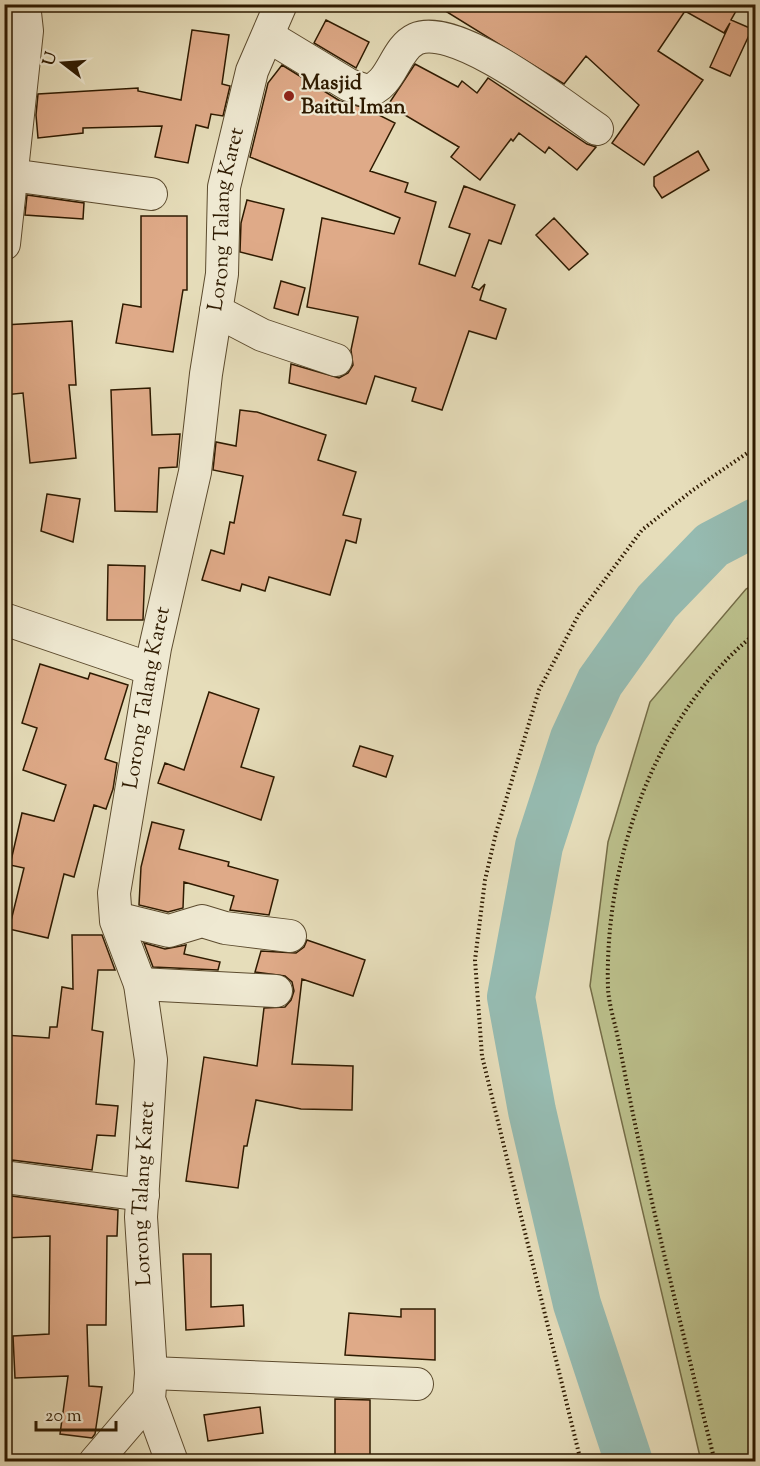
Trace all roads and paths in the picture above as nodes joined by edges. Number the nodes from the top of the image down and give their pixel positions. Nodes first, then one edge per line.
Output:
1 (24, 4) edge
2 (281, 4) edge
3 (268, 36) junction
4 (597, 129) dead end
5 (11, 175) junction
6 (151, 194) dead end
7 (4, 244) edge
8 (216, 311) junction
9 (336, 360) dead end
10 (756, 447) edge
11 (4, 619) edge
12 (756, 633) edge
13 (151, 669) junction
14 (116, 918) junction
15 (290, 936) dead end
16 (140, 984) junction
17 (276, 991) dead end
18 (4, 1177) edge
19 (143, 1195) junction
20 (417, 1384) dead end
21 (150, 1386) junction
22 (95, 1461) edge
23 (172, 1461) edge
24 (581, 1461) edge
25 (715, 1461) edge

1 - 5 street
2 - 3 street, Lorong Talang Karet
3 - 4 street
3 - 8 street, Lorong Talang Karet
5 - 6 street
5 - 7 street
8 - 9 street
8 - 13 street, Lorong Talang Karet
10 - 24 path
11 - 13 street
12 - 25 path
13 - 14 street, Lorong Talang Karet
14 - 15 street
14 - 16 street, Lorong Talang Karet
16 - 17 street
16 - 19 street, Lorong Talang Karet
18 - 19 street
19 - 21 street, Lorong Talang Karet
20 - 21 street
21 - 22 street
21 - 23 street, Lorong Talang Karet

